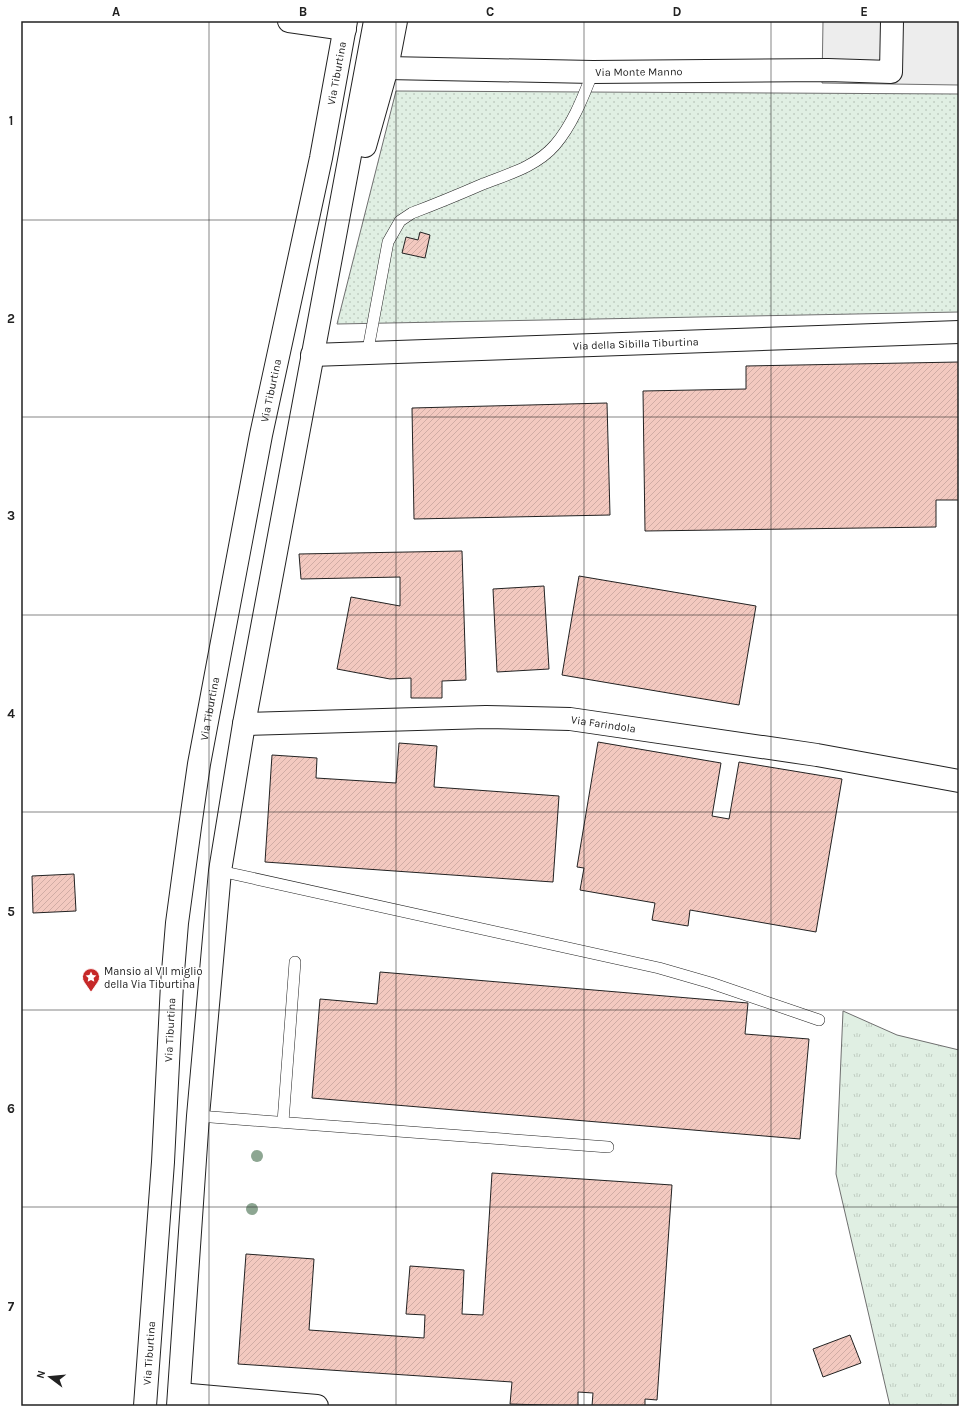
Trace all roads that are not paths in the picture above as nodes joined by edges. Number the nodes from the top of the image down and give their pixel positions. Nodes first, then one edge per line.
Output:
1 (289, 21) edge
2 (375, 21) edge
3 (396, 21) edge
4 (892, 21) edge
5 (346, 25) edge
6 (386, 68) junction
7 (593, 72) junction
8 (323, 298) junction
9 (959, 332) edge
10 (312, 355) junction
11 (367, 355) junction
12 (244, 724) junction
13 (959, 781) edge
14 (220, 871) junction
15 (295, 962) dead end
16 (819, 1020) dead end
17 (198, 1116) junction
18 (283, 1122) junction
19 (608, 1147) dead end
20 (178, 1400) edge
21 (144, 1406) edge
22 (317, 1406) edge

1 - 5 main road
2 - 8 main road
3 - 6 main road
4 - 7 main road, Via Monte Manno
5 - 21 main road, Via Tiburtina
6 - 7 main road, Via Monte Manno
6 - 8 main road
7 - 11 lane
8 - 10 main road
9 - 11 main road, Via della Sibilla Tiburtina
10 - 11 main road, Via della Sibilla Tiburtina
10 - 12 main road
12 - 13 main road, Via Farindola
12 - 14 main road
14 - 16 lane
14 - 17 main road
15 - 18 lane
17 - 18 lane
17 - 20 main road
18 - 19 lane
20 - 22 main road

